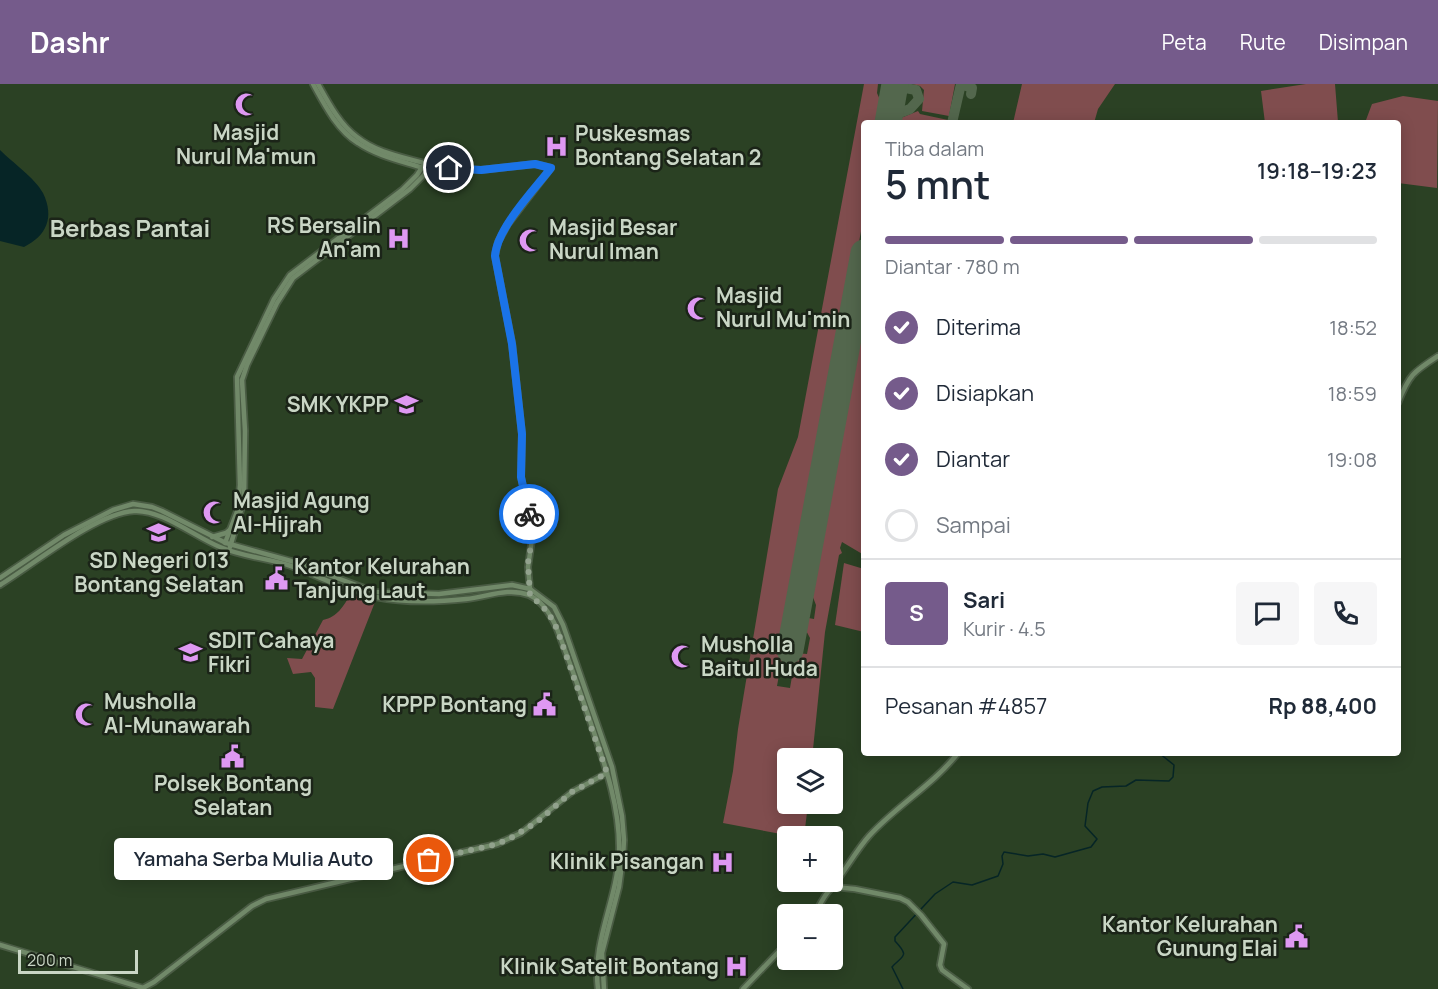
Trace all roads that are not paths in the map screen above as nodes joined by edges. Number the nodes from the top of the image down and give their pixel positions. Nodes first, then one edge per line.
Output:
1 (313, 84) edge
2 (318, 84) edge
3 (428, 167) junction
4 (1438, 356) edge
5 (1401, 396) edge
6 (242, 448) junction
7 (89, 524) junction
8 (232, 528) junction
9 (81, 529) junction
10 (212, 537) junction
11 (227, 547) junction
12 (0, 578) edge
13 (0, 585) edge
14 (530, 589) junction
15 (530, 596) junction
16 (955, 756) edge
17 (612, 770) junction
18 (607, 773) junction
19 (843, 872) edge
20 (843, 888) edge
21 (0, 945) edge
22 (777, 953) edge
23 (598, 989) edge
24 (604, 989) edge
25 (743, 989) edge
26 (968, 989) edge

1 - 3 street
2 - 3 street
3 - 6 street
3 - 14 street
4 - 5 street
6 - 8 street
6 - 11 street
7 - 9 street
7 - 10 street
7 - 11 street
8 - 10 street
8 - 11 street
9 - 12 street
9 - 13 street
10 - 11 street
11 - 14 street
11 - 15 street
14 - 15 street
14 - 17 street
15 - 18 street
16 - 19 street
17 - 18 street
17 - 24 street
18 - 21 street
18 - 23 street
20 - 26 street
22 - 25 street

